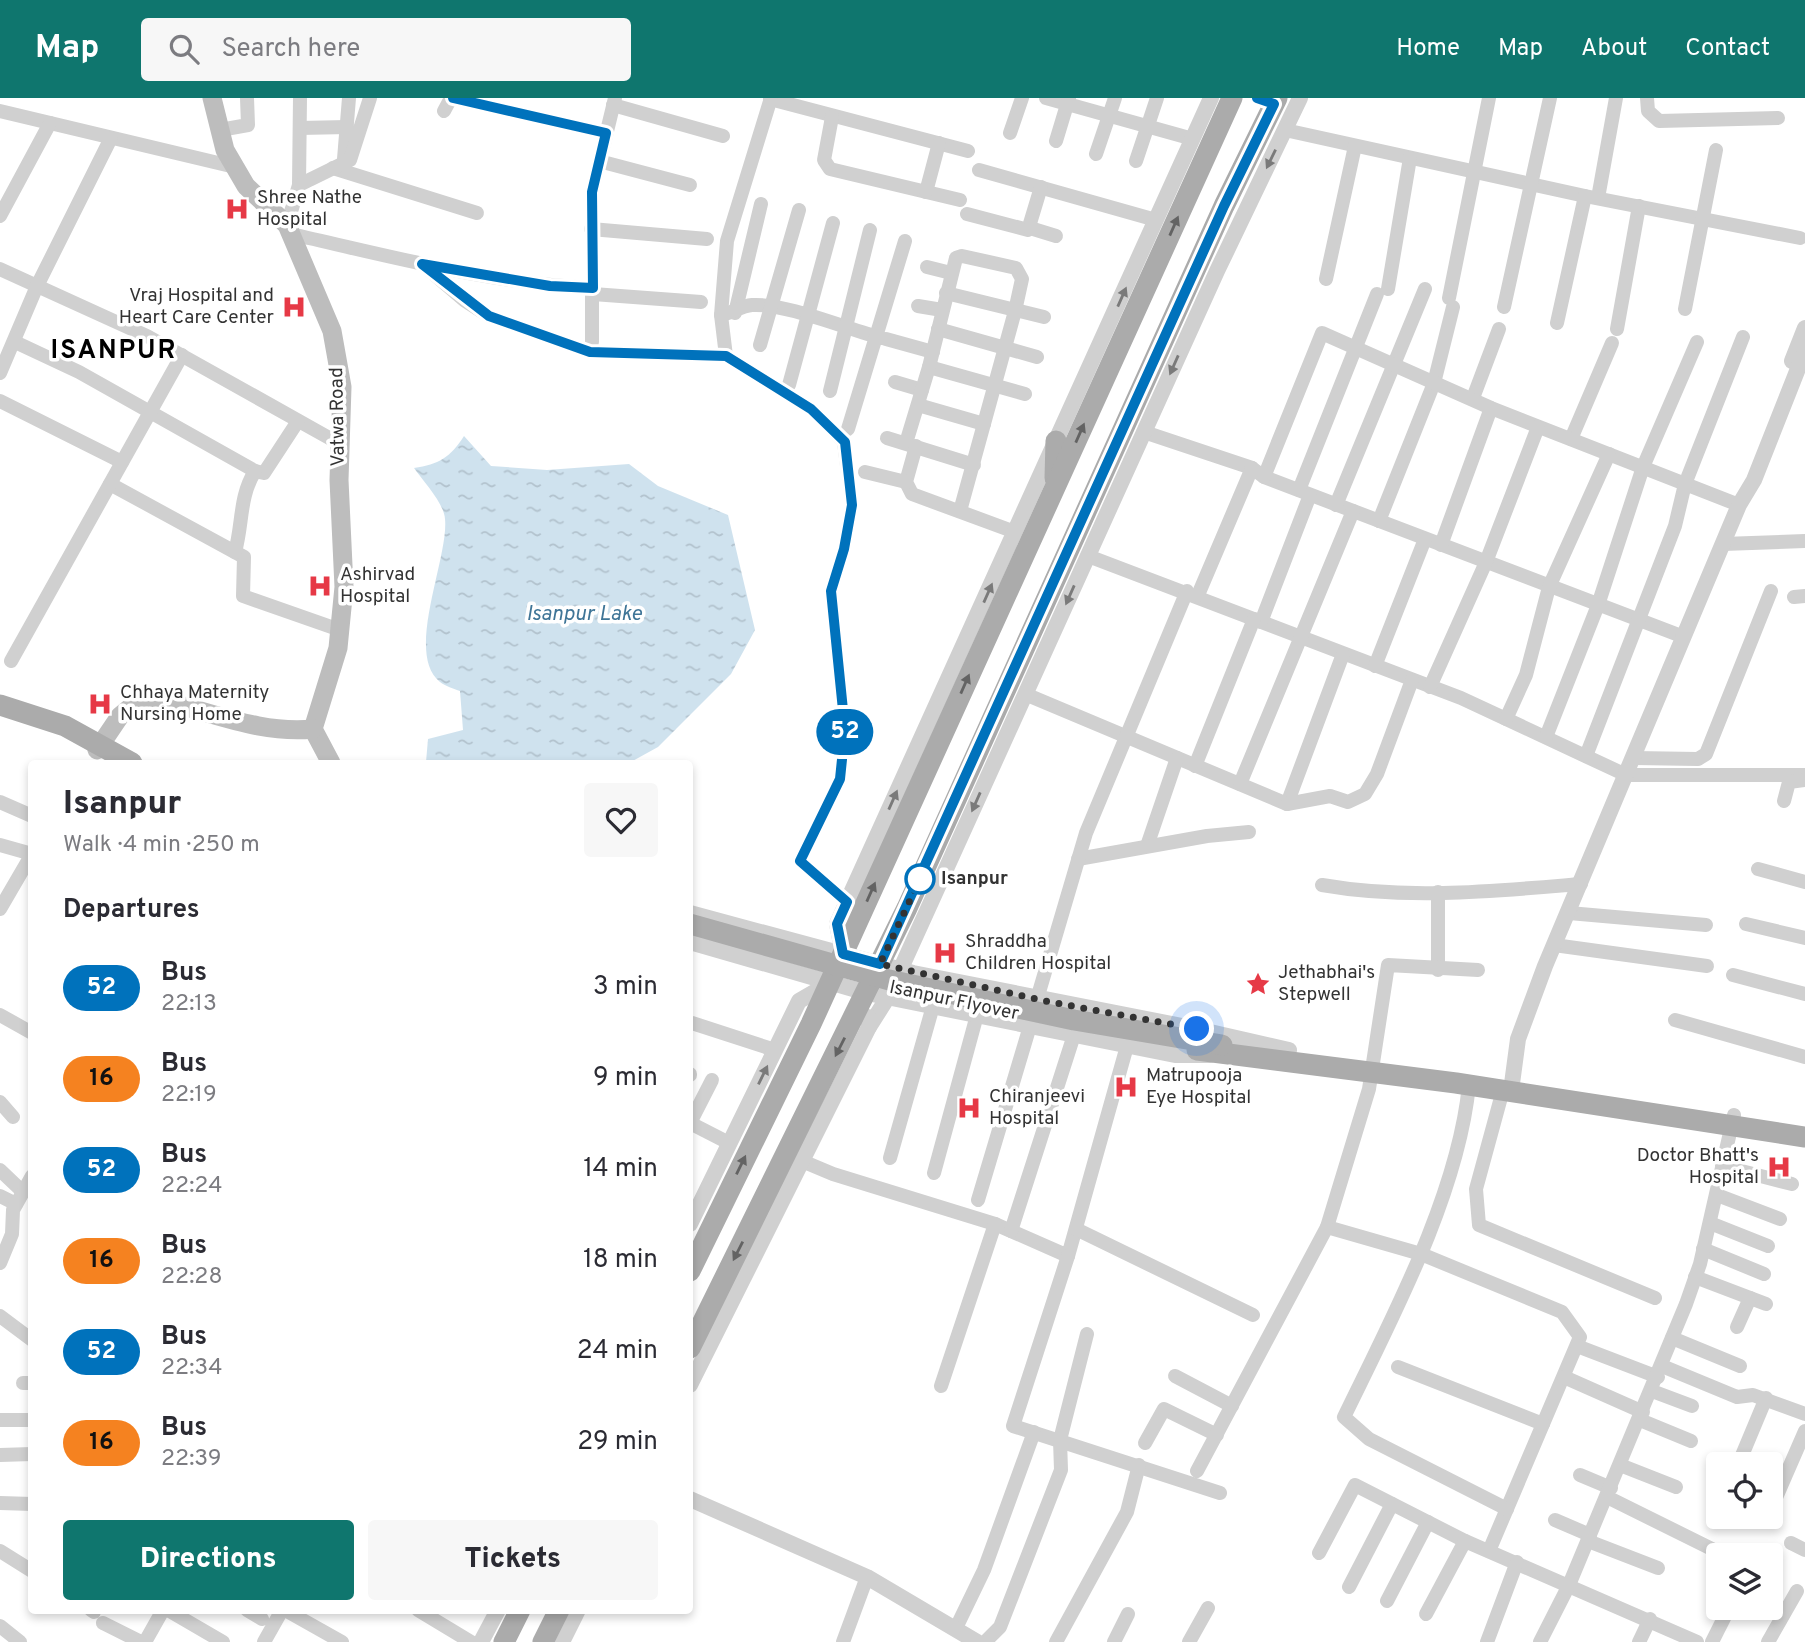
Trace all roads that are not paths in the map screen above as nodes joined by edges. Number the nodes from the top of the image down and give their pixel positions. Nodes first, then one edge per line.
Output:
1 (212, 98) edge
2 (247, 98) edge
3 (300, 98) edge
4 (349, 98) edge
5 (370, 98) edge
6 (770, 98) edge
7 (1022, 98) edge
8 (1046, 98) edge
9 (1115, 98) edge
10 (1157, 98) edge
11 (1212, 98) edge
12 (1232, 98) edge
13 (1300, 98) edge
14 (1489, 98) edge
15 (1550, 98) edge
16 (1616, 98) edge
17 (1647, 98) edge
18 (1269, 100) edge
19 (614, 101) edge
20 (1068, 101) edge
21 (449, 102) edge
22 (0, 111) edge
23 (1110, 116) junction
24 (832, 117) junction
25 (1778, 118) dead end
26 (50, 123) junction
27 (1147, 126) junction
28 (347, 127) junction
29 (300, 128) junction
30 (220, 130) junction
31 (1285, 130) junction
32 (606, 133) junction
33 (1010, 133) dead end
34 (723, 136) dead end
35 (111, 138) junction
36 (1193, 139) junction
37 (1056, 141) dead end
38 (939, 143) junction
39 (1355, 146) junction
40 (1716, 149) dead end
41 (968, 151) dead end
42 (1097, 154) dead end
43 (1410, 158) junction
44 (1136, 160) dead end
45 (599, 161) junction
46 (338, 165) junction
47 (235, 167) junction
48 (979, 170) dead end
49 (1472, 172) junction
50 (1531, 184) junction
51 (299, 185) junction
52 (690, 185) dead end
53 (1041, 187) junction
54 (926, 192) junction
55 (1591, 197) junction
56 (761, 204) dead end
57 (1639, 206) junction
58 (799, 209) dead end
59 (477, 213) dead end
60 (0, 216) edge
61 (1704, 219) junction
62 (1156, 220) junction
63 (833, 223) dead end
64 (1030, 228) junction
65 (289, 229) junction
66 (591, 229) junction
67 (870, 230) dead end
68 (1056, 236) dead end
69 (1800, 238) dead end
70 (707, 239) dead end
71 (905, 241) dead end
72 (422, 264) junction
73 (927, 267) dead end
74 (0, 269) edge
75 (951, 273) junction
76 (1326, 279) dead end
77 (37, 285) junction
78 (1425, 289) dead end
79 (593, 291) junction
80 (946, 293) junction
81 (701, 302) dead end
82 (918, 306) dead end
83 (772, 307) junction
84 (1504, 307) dead end
85 (1685, 309) dead end
86 (942, 310) junction
87 (1015, 311) junction
88 (728, 314) junction
89 (809, 317) junction
90 (1044, 317) dead end
91 (1557, 323) dead end
92 (844, 327) junction
93 (1805, 328) edge
94 (938, 329) junction
95 (1499, 329) dead end
96 (1743, 337) dead end
97 (881, 338) junction
98 (15, 342) junction
99 (592, 342) dead end
100 (1697, 342) dead end
101 (760, 345) dead end
102 (1005, 348) junction
103 (1357, 349) junction
104 (1805, 351) edge
105 (182, 355) junction
106 (726, 356) junction
107 (1037, 358) dead end
108 (931, 360) junction
109 (1392, 364) junction
110 (0, 373) edge
111 (895, 382) dead end
112 (1434, 383) junction
113 (789, 385) dead end
114 (993, 386) junction
115 (922, 390) junction
116 (830, 391) dead end
117 (1025, 394) dead end
118 (1473, 398) junction
119 (0, 401) edge
120 (918, 405) junction
121 (1491, 408) junction
122 (150, 412) junction
123 (298, 421) junction
124 (984, 424) junction
125 (1538, 426) junction
126 (848, 429) dead end
127 (1144, 432) junction
128 (887, 438) dead end
129 (1571, 439) junction
130 (1056, 441) junction
131 (340, 444) junction
132 (911, 444) junction
133 (1609, 454) junction
134 (122, 462) junction
135 (974, 465) junction
136 (1643, 467) junction
137 (255, 471) junction
138 (865, 472) dead end
139 (1258, 472) junction
140 (906, 482) junction
141 (110, 484) junction
142 (1685, 484) junction
143 (1055, 487) junction
144 (1305, 493) junction
145 (1742, 500) junction
146 (1336, 505) junction
147 (960, 511) junction
148 (1353, 511) junction
149 (1379, 521) junction
150 (1015, 532) junction
151 (1425, 539) junction
152 (1805, 541) edge
153 (1723, 544) junction
154 (1440, 545) junction
155 (235, 552) junction
156 (1088, 556) junction
157 (1486, 562) junction
158 (1011, 564) junction
159 (1549, 587) junction
160 (1771, 590) dead end
161 (1193, 593) junction
162 (1598, 605) junction
163 (1639, 620) junction
164 (1257, 621) junction
165 (340, 630) junction
166 (1684, 637) junction
167 (1300, 638) junction
168 (1343, 654) junction
169 (11, 661) dead end
170 (1375, 666) junction
171 (1412, 680) junction
172 (1430, 687) junction
173 (1025, 694) junction
174 (0, 705) edge
175 (0, 710) edge
176 (1506, 719) junction
177 (313, 729) junction
178 (1126, 737) junction
179 (1546, 737) junction
180 (95, 752) edge
181 (1586, 756) junction
182 (1177, 758) junction
183 (1634, 758) junction
184 (114, 760) edge
185 (122, 760) edge
186 (329, 760) edge
187 (1195, 765) junction
188 (1626, 775) junction
189 (1802, 777) edge
190 (1240, 784) junction
191 (1784, 801) dead end
192 (0, 802) edge
193 (1287, 804) junction
194 (28, 814) edge
195 (1249, 832) dead end
196 (0, 845) edge
197 (1147, 846) junction
198 (28, 853) edge
199 (1078, 859) junction
200 (28, 861) edge
201 (1758, 869) dead end
202 (1805, 881) edge
203 (1581, 884) junction
204 (1322, 885) dead end
205 (1438, 892) junction
206 (847, 902) junction
207 (0, 909) edge
208 (1569, 913) junction
209 (693, 915) edge
210 (1746, 924) dead end
211 (693, 925) edge
212 (1706, 925) dead end
213 (693, 933) edge
214 (1805, 937) edge
215 (693, 943) edge
216 (1554, 945) junction
217 (834, 951) junction
218 (1707, 966) dead end
219 (890, 967) junction
220 (1438, 970) junction
221 (1478, 970) dead end
222 (1733, 975) dead end
223 (820, 980) junction
224 (867, 993) junction
225 (1805, 994) edge
226 (888, 997) junction
227 (1037, 999) junction
228 (933, 1006) junction
229 (0, 1015) edge
230 (976, 1015) junction
231 (1675, 1020) dead end
232 (693, 1023) edge
233 (1030, 1026) junction
234 (869, 1027) junction
235 (28, 1031) edge
236 (1074, 1035) junction
237 (1127, 1046) junction
238 (775, 1050) junction
239 (1222, 1050) junction
240 (1289, 1050) junction
241 (1805, 1057) edge
242 (1372, 1067) junction
243 (712, 1080) dead end
244 (1469, 1085) junction
245 (1514, 1088) junction
246 (0, 1102) edge
247 (13, 1117) dead end
248 (693, 1117) edge
249 (1733, 1120) junction
250 (693, 1125) edge
251 (1805, 1125) edge
252 (1805, 1137) edge
253 (729, 1143) junction
254 (890, 1158) dead end
255 (802, 1161) junction
256 (1722, 1166) junction
257 (0, 1170) edge
258 (934, 1173) dead end
259 (28, 1182) edge
260 (1792, 1184) dead end
261 (1717, 1195) junction
262 (0, 1196) edge
263 (19, 1197) junction
264 (978, 1200) dead end
265 (693, 1218) edge
266 (1780, 1219) dead end
267 (1710, 1223) junction
268 (995, 1224) junction
269 (1327, 1227) junction
270 (1076, 1229) junction
271 (1011, 1231) junction
272 (1768, 1246) dead end
273 (1703, 1250) junction
274 (1421, 1254) junction
275 (1069, 1256) junction
276 (0, 1263) edge
277 (693, 1263) edge
278 (1763, 1274) dead end
279 (1695, 1277) junction
280 (1655, 1298) dead end
281 (1750, 1298) junction
282 (1766, 1304) dead end
283 (1253, 1315) dead end
284 (0, 1316) edge
285 (1737, 1327) dead end
286 (1087, 1334) dead end
287 (28, 1337) edge
288 (1672, 1338) junction
289 (693, 1342) edge
290 (1577, 1346) junction
291 (1740, 1366) dead end
292 (1398, 1367) dead end
293 (1175, 1376) dead end
294 (1564, 1377) junction
295 (1657, 1378) junction
296 (693, 1379) edge
297 (941, 1386) dead end
298 (1766, 1398) junction
299 (1232, 1406) junction
300 (1692, 1406) dead end
301 (1805, 1414) edge
302 (1642, 1416) junction
303 (0, 1420) edge
304 (28, 1420) edge
305 (1544, 1424) junction
306 (1805, 1431) edge
307 (1034, 1432) junction
308 (1217, 1435) junction
309 (1060, 1440) junction
310 (1691, 1441) dead end
311 (1145, 1443) dead end
312 (1743, 1452) edge
313 (28, 1454) edge
314 (0, 1455) edge
315 (1139, 1465) junction
316 (1620, 1465) junction
317 (1197, 1471) dead end
318 (1580, 1475) dead end
319 (1783, 1481) edge
320 (1675, 1487) dead end
321 (1609, 1492) junction
322 (1220, 1493) dead end
323 (693, 1500) edge
324 (0, 1503) edge
325 (28, 1504) edge
326 (1392, 1504) junction
327 (1507, 1509) junction
328 (1555, 1520) dead end
329 (1428, 1522) junction
330 (1589, 1538) junction
331 (1465, 1541) junction
332 (1706, 1545) edge
333 (0, 1551) edge
334 (1489, 1551) junction
335 (1319, 1553) dead end
336 (1517, 1562) junction
337 (28, 1568) edge
338 (1658, 1568) dead end
339 (867, 1577) junction
340 (1569, 1585) junction
341 (1349, 1587) dead end
342 (1797, 1591) dead end
343 (1387, 1601) dead end
344 (1208, 1608) dead end
345 (160, 1614) edge
346 (175, 1614) edge
347 (254, 1614) edge
348 (282, 1614) edge
349 (291, 1614) edge
350 (425, 1614) edge
351 (496, 1614) edge
352 (518, 1614) edge
353 (557, 1614) edge
354 (576, 1614) edge
355 (1128, 1614) dead end
356 (1426, 1614) dead end
357 (96, 1615) edge
358 (262, 1619) dead end
359 (1650, 1619) junction
360 (1723, 1620) edge
361 (0, 1626) edge
362 (956, 1628) junction
363 (20, 1642) edge
364 (143, 1642) edge
365 (223, 1642) edge
366 (264, 1642) edge
367 (342, 1642) edge
368 (471, 1642) edge
369 (481, 1642) edge
370 (504, 1642) edge
371 (543, 1642) edge
372 (562, 1642) edge
373 (843, 1642) edge
374 (977, 1642) edge
375 (985, 1642) edge
376 (1056, 1642) edge
377 (1115, 1642) edge
378 (1189, 1642) edge
379 (1487, 1642) edge
380 (1540, 1642) edge
381 (1639, 1642) edge
382 (1697, 1642) edge
383 (1712, 1642) edge
384 (1768, 1642) edge

1 - 30 main road, Vatwa Road
2 - 30 street
3 - 29 street
4 - 28 street
5 - 46 street
6 - 24 street
6 - 88 street
7 - 33 street
8 - 20 street
9 - 23 street
10 - 27 street
11 - 36 street
143 -> 12 main road
13 - 31 street
14 - 49 street
15 - 50 street
16 - 55 street
17 - 25 street
18 - 219 main road
19 - 32 street
19 - 34 street
20 - 23 street
20 - 37 street
21 - 32 street
22 - 26 street
23 - 27 street
23 - 42 street
24 - 38 street
24 - 54 street
26 - 35 street
26 - 60 street
27 - 36 street
27 - 44 street
28 - 29 street
28 - 46 street
29 - 51 street
30 - 47 main road, Vatwa Road
31 - 39 street
31 -> 127 street
32 - 45 street
35 - 47 street
35 - 77 street
36 - 62 street
38 - 41 street
38 - 54 street
39 - 43 street
39 - 76 street
40 - 61 street
43 - 49 street
43 - 103 street
45 - 52 street
45 - 66 street
46 - 51 street
46 - 59 street
47 - 65 main road, Vatwa Road
48 - 53 street
49 - 50 street
49 - 112 street
50 - 55 street
50 - 84 street
51 - 65 street
53 - 62 street
53 - 64 street
54 - 64 street
55 - 57 street
55 - 91 street
56 - 88 street
57 - 61 street
57 - 129 street
58 - 83 street
61 - 69 street
61 - 85 street
130 -> 62 street
63 - 89 street
64 - 68 street
65 - 72 street
65 - 131 main road, Vatwa Road
66 - 70 street
66 - 79 street
67 - 92 street
71 - 97 street
72 - 79 street
72 - 106 street
73 - 75 street
74 - 77 street
75 - 80 street
75 - 87 street
77 - 98 street
77 - 105 street
78 - 109 street
79 - 81 street
79 - 99 street
80 - 86 street
80 - 87 street
82 - 86 street
83 - 88 street
83 - 89 street
83 - 101 street
86 - 94 street
87 - 90 street
87 - 102 street
88 - 106 street
89 - 92 street
89 - 113 street
92 - 97 street
92 - 116 street
93 - 145 street
94 - 102 street
94 - 108 street
95 - 118 street
96 - 142 street
97 - 108 street
97 - 126 street
98 - 110 street
98 - 122 street
100 - 136 street
102 - 107 street
102 - 114 street
103 - 109 street
103 - 139 street
103 - 144 street
104 - 145 street
105 - 122 street
105 - 123 street
106 - 206 street
108 - 114 street
108 - 115 street
109 - 112 street
109 - 146 street
111 - 115 street
112 - 118 street
112 - 149 street
114 - 117 street
114 - 124 street
115 - 120 street
118 - 121 street
119 - 134 street
120 - 124 street
120 - 132 street
121 - 125 street
121 - 154 street
122 - 134 street
122 - 137 street
123 - 131 street
123 - 137 street
124 - 135 street
125 - 129 street
125 - 157 street
127 - 139 street
127 - 156 street
128 - 132 street
129 - 133 street
130 - 143 main road
130 - 150 street
131 - 165 main road, Vatwa Road
132 - 135 street
132 - 140 street
133 - 136 street
133 - 159 street
134 - 141 street
135 - 147 street
136 - 142 street
136 - 162 street
137 - 155 street
138 - 140 street
139 - 144 street
139 - 161 street
140 - 147 street
141 - 155 street
141 - 169 street
142 - 145 street
142 - 163 street
143 - 158 main road
144 - 146 street
144 - 164 street
145 - 153 street
146 - 148 street
147 - 150 street
148 - 149 street
148 - 167 street
149 - 151 street
150 - 158 street
151 - 154 street
151 - 170 street
152 - 153 street
153 - 166 street
154 - 157 street
155 - 165 street
156 - 161 street
156 -> 173 street
157 - 159 street
157 - 172 street
206 -> 158 street
217 -> 158 main road
159 - 162 street
159 - 176 street
160 - 183 street
161 - 164 street
161 - 178 street
162 - 163 street
162 - 179 street
163 - 166 street
163 - 181 street
164 - 167 street
164 - 187 street
165 - 177 main road, Vatwa Road
166 - 183 street
167 - 168 street
167 - 190 street
168 - 170 street
168 - 193 street
170 - 171 street
171 - 172 street
171 - 193 street
172 - 176 street
173 - 178 street
173 -> 219 street
174 - 180 main road
175 - 180 main road
176 - 179 street
177 - 180 main road
177 - 186 main road
178 - 182 street
178 - 199 street
179 - 181 street
180 - 184 main road
180 - 185 main road
181 - 188 street
182 - 187 street
182 - 197 street
183 - 188 street
187 - 190 street
188 - 189 street
188 - 203 street
189 - 191 street
190 - 193 street
192 - 194 street
195 - 197 street
196 - 198 street
197 - 199 street
199 - 227 street
200 - 207 street
201 - 202 street
203 - 205 street
203 - 208 street
204 - 205 street
205 - 220 street
206 - 217 street
208 - 212 street
208 - 216 street
209 - 217 street
210 - 214 street
211 - 239 main road, Isanpur Flyover, bridge
213 - 239 main road, Isanpur Flyover, bridge
215 - 223 street
216 - 218 street
216 - 245 street
217 - 219 street
217 - 223 main road
219 - 224 main road
219 - 226 street
219 - 227 street
220 - 221 street
220 - 242 street
222 - 225 street
223 - 224 street
223 - 238 street
277 -> 223 main road
224 - 226 street
224 - 234 street
224 -> 289 main road
226 - 228 street
226 - 234 street
227 - 240 street
228 - 230 street
228 - 254 street
229 - 235 street
230 - 233 street
230 - 258 street
231 - 241 street
232 - 238 street
233 - 236 street
233 - 264 street
234 - 255 street
236 - 237 street
236 - 271 street
237 - 239 street
237 - 270 street
253 -> 238 street
239 - 240 main road, Isanpur Flyover
239 - 242 main road
240 - 242 main road, Isanpur Flyover
242 - 244 main road
242 - 245 main road
242 - 269 street
243 - 248 street
244 - 245 main road
244 - 274 street
245 - 249 main road
245 - 280 street
246 - 247 street
249 - 251 main road
249 - 252 main road
249 - 256 street
250 - 253 street
253 - 265 street
255 - 268 street
255 - 296 street
256 - 260 street
256 - 261 street
257 - 263 street
259 - 263 street
261 - 266 street
261 - 267 street
262 - 263 street
263 - 276 street
267 - 272 street
267 - 273 street
268 - 271 street
268 - 297 street
269 - 274 street
269 - 299 street
270 - 275 street
270 - 283 street
271 - 275 street
273 - 278 street
273 - 279 street
274 - 290 street
274 - 327 street
275 - 307 street
279 - 281 street
279 - 288 street
281 - 282 street
281 - 285 street
284 - 287 street
286 - 309 street
288 - 291 street
288 - 295 street
290 - 294 street
290 - 295 street
292 - 305 street
293 - 299 street
294 - 302 street
294 - 305 street
295 - 298 street
295 - 300 street
295 - 302 street
298 - 301 street
298 - 312 street
299 - 308 street
302 - 310 street
302 - 316 street
303 - 304 street
305 - 327 street
306 - 319 street
307 - 309 street
307 - 362 street
308 - 311 street
308 - 317 street
309 - 315 street
309 - 375 street
313 - 314 street
315 - 322 street
315 - 376 street
316 - 320 street
316 - 321 street
318 - 321 street
321 - 330 street
321 - 332 street
323 - 339 street
324 - 325 street
326 - 329 street
326 - 335 street
326 - 341 street
327 - 334 street
328 - 330 street
329 - 331 street
329 - 343 street
330 - 338 street
330 - 340 street
331 - 334 street
331 - 356 street
333 - 337 street
334 - 336 street
336 - 340 street
336 - 379 street
339 - 362 street
339 - 373 street
340 - 359 street
340 - 380 street
342 - 384 street
344 - 378 street
345 - 364 street
346 - 365 street
347 - 358 street
348 - 366 street
349 - 367 street
350 - 368 street
351 - 369 street
352 - 370 main road
353 - 371 main road
354 - 372 street
355 - 377 street
357 - 364 street
359 - 381 street
359 - 382 street
360 - 383 street
361 - 363 street
362 - 374 street

